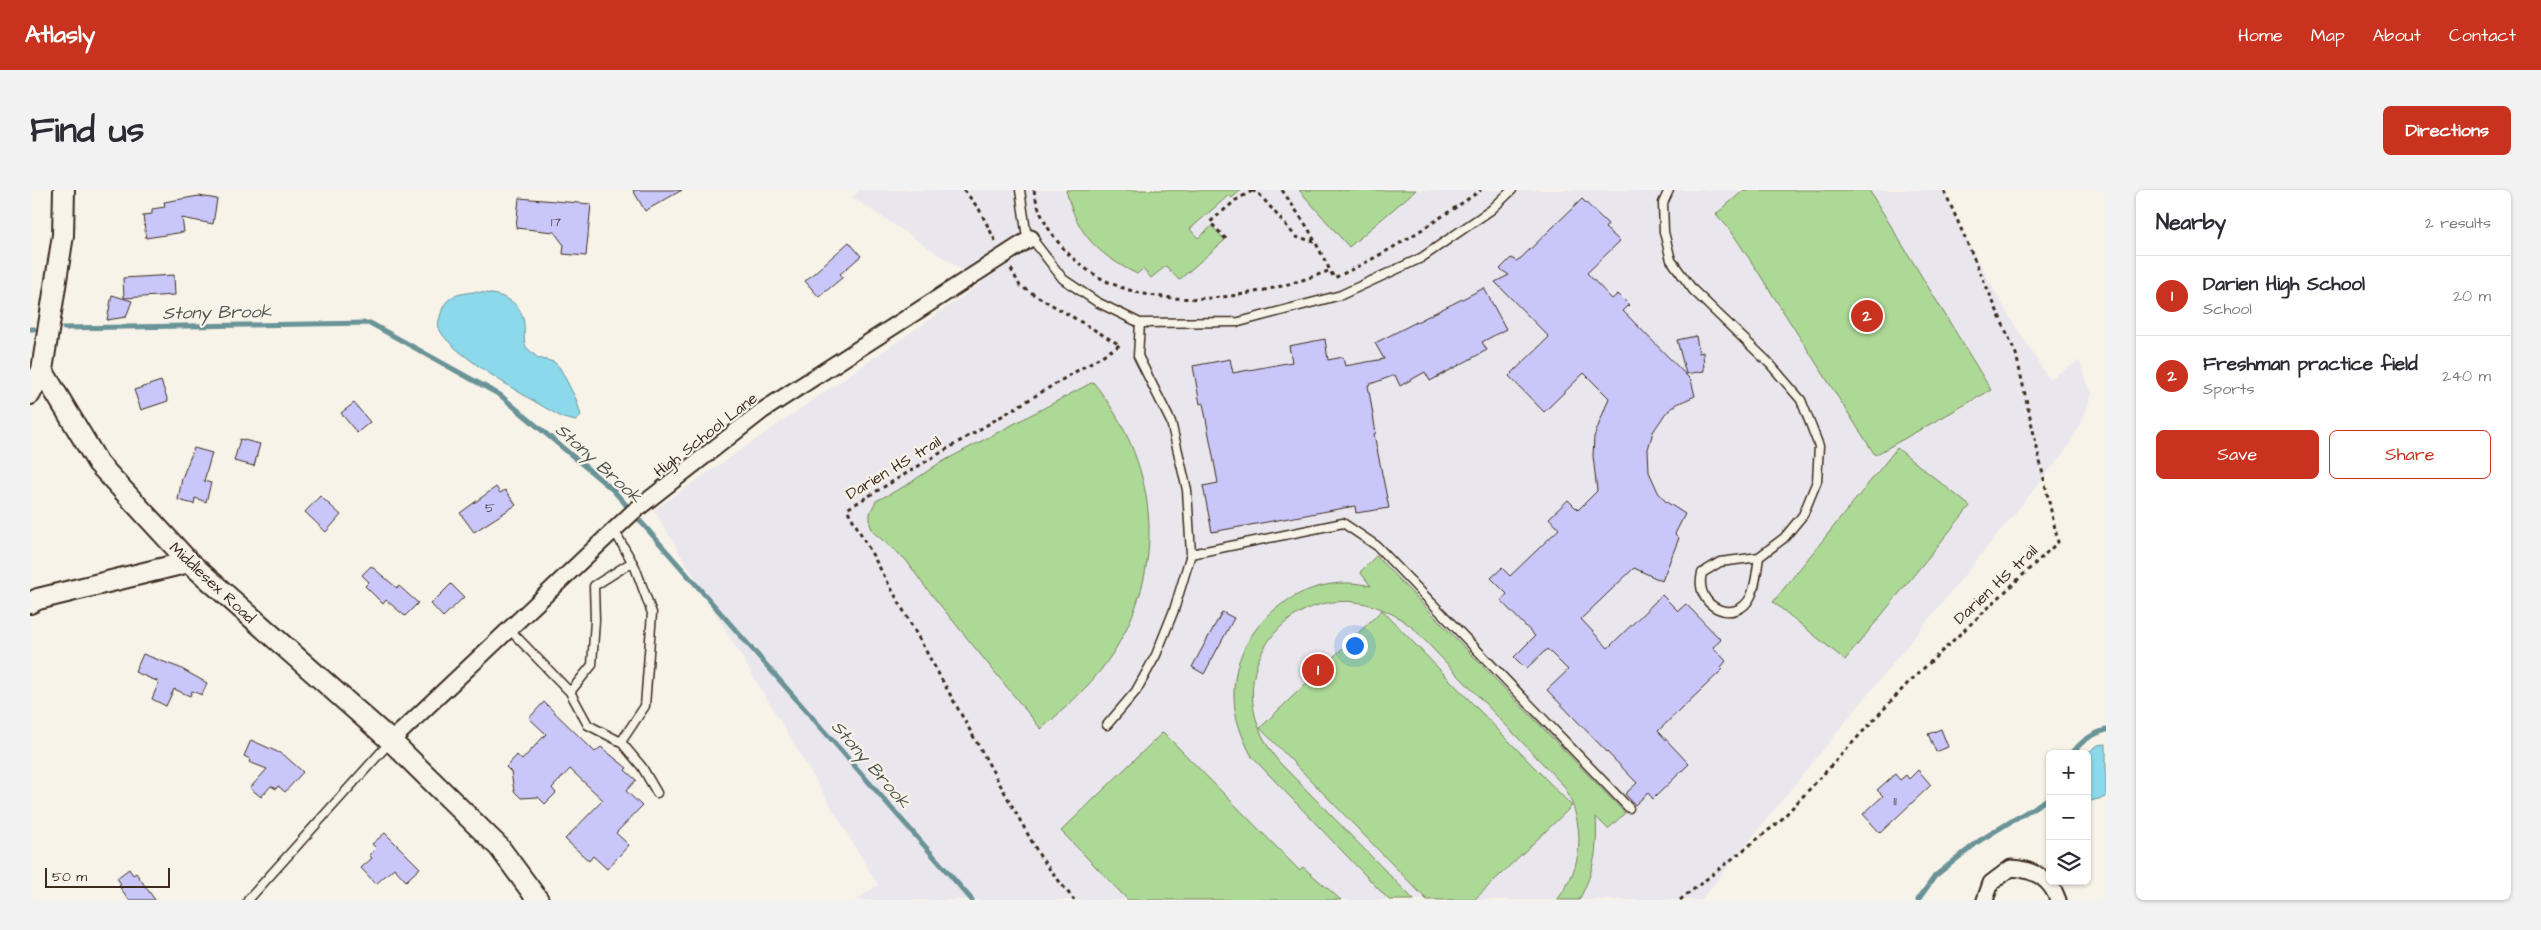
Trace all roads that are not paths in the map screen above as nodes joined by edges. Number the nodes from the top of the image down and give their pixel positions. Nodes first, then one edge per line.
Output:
1 (64, 190) edge
2 (1020, 190) edge
3 (1512, 190) edge
4 (1669, 190) edge
5 (1031, 238) junction
6 (1140, 322) junction
7 (42, 370) junction
8 (30, 394) edge
9 (614, 530) junction
10 (1190, 554) junction
11 (1759, 557) junction
12 (189, 562) junction
13 (632, 562) junction
14 (30, 603) edge
15 (508, 628) junction
16 (570, 692) junction
17 (1107, 725) dead end
18 (391, 742) junction
19 (621, 742) junction
20 (657, 793) dead end
21 (1629, 808) dead end
22 (248, 900) edge
23 (538, 900) edge
24 (1985, 900) edge
25 (2058, 900) edge

1 - 7 main road
2 - 5 lane
3 - 6 lane
4 - 11 lane
5 - 6 lane
5 - 9 street, High School Lane
6 - 10 lane
7 - 8 main road
7 - 12 main road, Middlesex Road
9 - 13 lane
9 - 15 street, High School Lane
10 - 17 lane
10 - 21 lane
11 - 11 lane
12 - 14 main road
12 - 18 main road, Middlesex Road
13 - 16 lane
13 - 19 lane
15 - 16 lane
15 - 18 street, High School Lane
16 - 19 lane
18 - 22 lane
18 - 23 main road, Middlesex Road
19 - 20 lane
24 - 25 street

